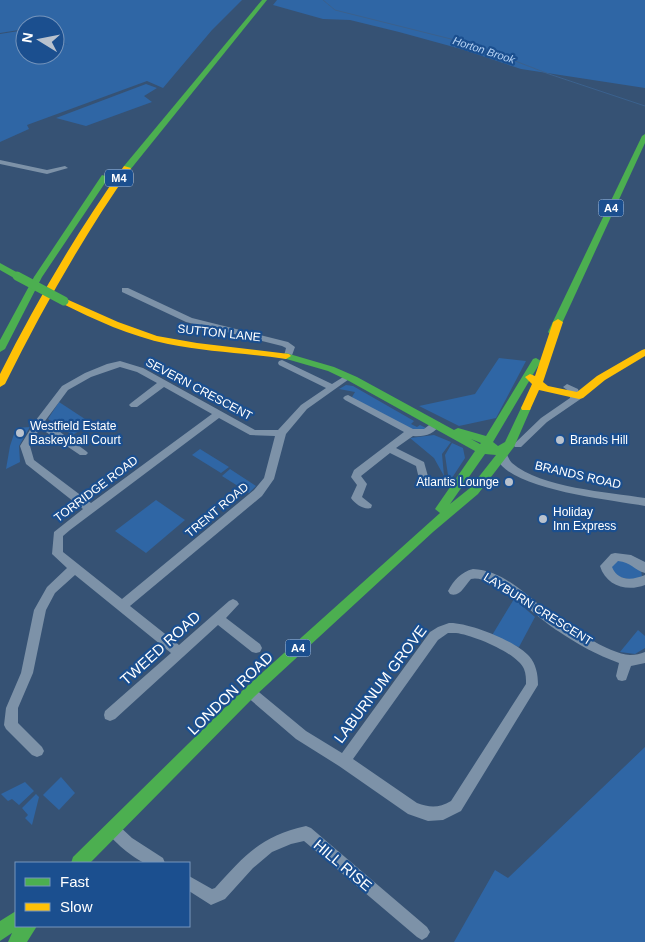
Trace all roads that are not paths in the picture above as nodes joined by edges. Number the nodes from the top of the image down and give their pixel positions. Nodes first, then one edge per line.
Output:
1 (255, 0) edge
2 (265, 0) edge
3 (645, 136) edge
4 (0, 162) edge
5 (65, 168) dead end
6 (0, 266) edge
7 (38, 277) junction
8 (125, 290) dead end
9 (0, 334) edge
10 (0, 349) edge
11 (645, 352) edge
12 (285, 359) junction
13 (348, 377) junction
14 (2, 380) edge
15 (540, 382) junction
16 (164, 383) junction
17 (0, 388) edge
18 (333, 388) junction
19 (574, 394) junction
20 (348, 398) dead end
21 (134, 404) dead end
22 (219, 414) junction
23 (39, 422) junction
24 (436, 424) junction
25 (411, 432) junction
26 (281, 433) junction
27 (514, 444) junction
28 (480, 446) junction
29 (389, 449) junction
30 (83, 453) dead end
31 (500, 460) junction
32 (424, 480) dead end
33 (645, 502) edge
34 (367, 505) dead end
35 (91, 509) junction
36 (428, 529) junction
37 (74, 569) junction
38 (645, 569) edge
39 (645, 580) edge
40 (454, 591) dead end
41 (233, 604) dead end
42 (121, 607) junction
43 (217, 618) junction
44 (256, 648) dead end
45 (179, 652) junction
46 (645, 657) edge
47 (626, 660) junction
48 (622, 676) dead end
49 (250, 692) junction
50 (110, 715) dead end
51 (37, 751) dead end
52 (344, 761) junction
53 (112, 829) junction
54 (80, 862) edge
55 (156, 862) edge
56 (190, 884) edge
57 (15, 921) edge
58 (27, 927) edge
59 (0, 932) edge
60 (422, 932) dead end
61 (17, 942) edge

1 - 7 main road, M4
2 - 14 main road, M4
3 - 15 main road, A4
4 - 5 street
6 - 12 main road, SUTTON LANE, bridge
7 - 9 main road, M4
7 - 10 main road, M4
8 - 12 street
11 - 19 main road
12 - 13 main road, SUTTON LANE
12 - 18 street
13 - 18 street, TRENT ROAD
13 - 24 main road, SUTTON LANE
14 - 17 main road, M4
15 - 19 main road
15 - 27 main road, LONDON ROAD / A4
15 - 28 main road, LONDON ROAD / A4
16 - 21 street
16 - 22 street, SEVERN CRESCENT
16 - 23 street, SEVERN CRESCENT
18 - 26 street, TRENT ROAD
19 - 27 street
20 - 25 street
22 - 26 street, SEVERN CRESCENT
22 - 35 street, TORRIDGE ROAD
23 - 30 street
23 - 35 street, SEVERN CRESCENT
24 - 25 street
24 - 28 main road, SUTTON LANE
25 - 29 street
26 - 42 street, TRENT ROAD
27 - 31 main road, LONDON ROAD / A4
28 - 31 main road, SUTTON LANE
28 - 36 main road, LONDON ROAD / A4
29 - 32 street
29 - 34 street
31 - 33 street, BRANDS ROAD
31 - 36 main road, LONDON ROAD / A4
35 - 37 street, TORRIDGE ROAD
36 - 49 main road, LONDON ROAD / A4
37 - 42 street, TORRIDGE ROAD
37 - 51 street
38 - 39 street
40 - 47 street, LAYBURN CRESCENT
41 - 43 street, TWEED ROAD
42 - 45 street, TORRIDGE ROAD
43 - 44 street
43 - 45 street, TWEED ROAD
45 - 50 street, TWEED ROAD
46 - 47 street
47 - 48 street
49 - 52 street, LABURNUM GROVE
49 - 53 main road, LONDON ROAD / A4
52 - 52 street, LABURNUM GROVE
53 - 54 main road, LONDON ROAD / A4
53 - 55 street
56 - 60 street, HILL RISE
57 - 59 main road
58 - 61 main road

